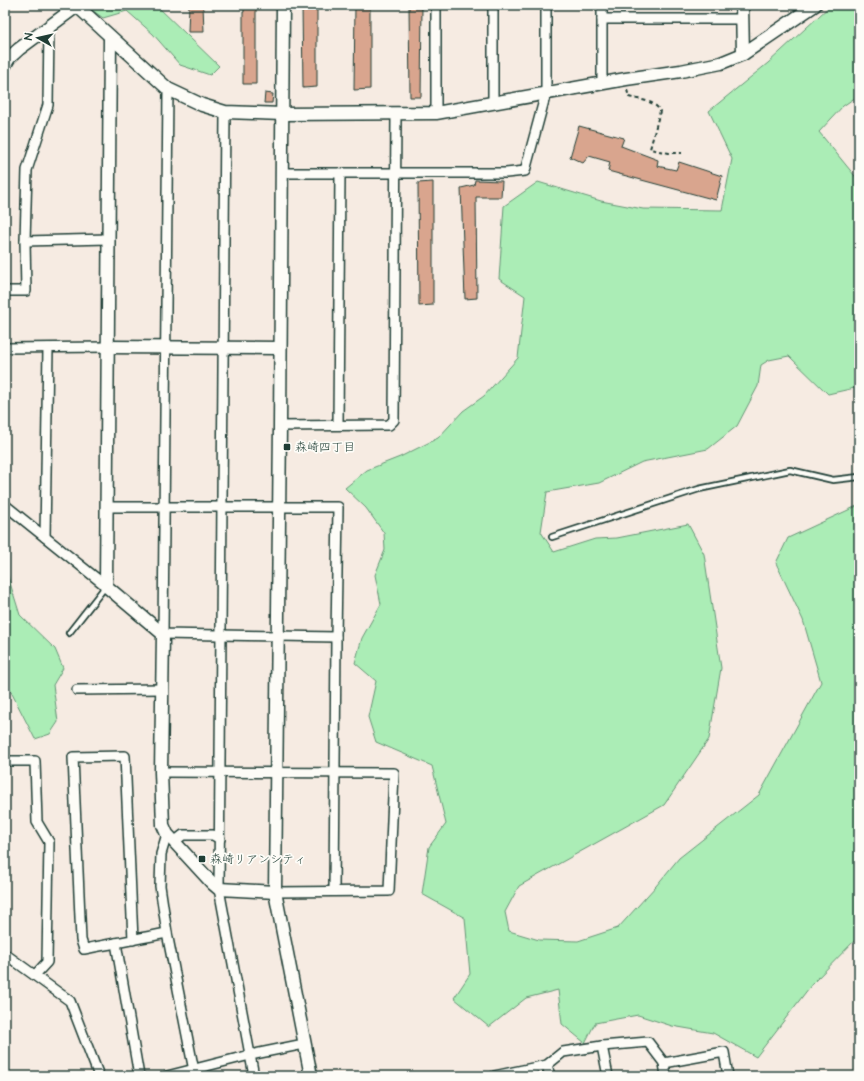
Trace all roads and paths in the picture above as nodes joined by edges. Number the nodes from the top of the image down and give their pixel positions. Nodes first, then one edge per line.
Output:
1 (283, 5) edge
2 (436, 5) edge
3 (493, 5) edge
4 (546, 5) edge
5 (602, 5) edge
6 (742, 5) edge
7 (816, 5) edge
8 (77, 6) edge
9 (804, 9) edge
10 (602, 19) junction
11 (742, 19) junction
12 (49, 28) junction
13 (110, 37) junction
14 (742, 54) junction
15 (5, 65) edge
16 (626, 79) junction
17 (602, 84) junction
18 (168, 89) junction
19 (546, 93) junction
20 (492, 103) junction
21 (225, 112) junction
22 (396, 113) junction
23 (436, 113) junction
24 (282, 114) junction
25 (682, 153) dead end
26 (282, 173) junction
27 (340, 173) junction
28 (396, 174) junction
29 (109, 239) junction
30 (25, 241) junction
31 (5, 291) edge
32 (108, 347) junction
33 (165, 347) junction
34 (5, 348) edge
35 (48, 348) junction
36 (223, 348) junction
37 (280, 348) junction
38 (338, 424) junction
39 (280, 426) junction
40 (859, 477) edge
41 (5, 505) edge
42 (107, 507) junction
43 (164, 507) junction
44 (222, 507) junction
45 (279, 507) junction
46 (45, 537) junction
47 (552, 537) dead end
48 (106, 586) junction
49 (69, 633) dead end
50 (163, 634) junction
51 (221, 635) junction
52 (277, 636) junction
53 (336, 636) junction
54 (162, 689) junction
55 (77, 690) dead end
56 (5, 761) edge
57 (161, 772) junction
58 (220, 772) junction
59 (276, 772) junction
60 (334, 773) junction
61 (171, 838) junction
62 (220, 839) junction
63 (219, 889) junction
64 (334, 891) junction
65 (275, 892) junction
66 (168, 933) junction
67 (133, 940) junction
68 (116, 943) junction
69 (5, 954) edge
70 (35, 975) junction
71 (304, 1044) junction
72 (602, 1046) junction
73 (250, 1055) junction
74 (664, 1063) junction
75 (547, 1065) junction
76 (194, 1073) edge
77 (99, 1076) edge
78 (139, 1076) edge
79 (167, 1076) edge
80 (254, 1076) edge
81 (311, 1076) edge
82 (494, 1076) edge
83 (550, 1076) edge
84 (608, 1076) edge
85 (666, 1076) edge
86 (728, 1076) edge

1 - 24 street
2 - 23 street
3 - 20 street
4 - 19 street
5 - 10 street
6 - 11 street
7 - 9 street
8 - 12 street
8 - 13 street
9 - 14 street
10 - 11 street
10 - 17 street
11 - 14 street
12 - 15 street
12 - 30 street
13 - 18 street
13 - 29 street
14 - 16 street
16 - 17 street
16 - 25 path
17 - 19 street
18 - 21 street
18 - 33 street
19 - 20 street
19 - 28 street
20 - 23 street
21 - 24 street
21 - 36 street
22 - 23 street
22 - 24 street
22 - 28 street
24 - 26 street
26 - 27 street
26 - 37 street
27 - 28 street
27 - 38 street
28 - 38 street
29 - 30 street
29 - 32 street
30 - 31 street
32 - 33 street
32 - 35 street
32 - 42 street
33 - 36 street
33 - 43 street
34 - 35 street
35 - 46 street
36 - 37 street
36 - 44 street
37 - 39 street
38 - 39 street
39 - 45 street
40 - 47 lane
41 - 46 street
42 - 43 street
42 - 48 street
43 - 44 street
43 - 50 street
44 - 45 street
44 - 51 street
45 - 52 street
45 - 53 street
46 - 48 street
48 - 49 lane
48 - 50 street
50 - 51 street
50 - 54 street
51 - 52 street
51 - 58 street
52 - 53 street
52 - 59 street
53 - 60 street
54 - 55 street
54 - 57 street
56 - 70 street
57 - 58 street
57 - 61 street
58 - 59 street
58 - 62 street
59 - 60 street
59 - 65 street
60 - 64 street
60 - 64 street
61 - 62 street
61 - 63 street
61 - 66 street
62 - 63 street
63 - 65 street
63 - 73 street
64 - 65 street
65 - 71 street
66 - 67 street
66 - 76 street
67 - 68 street
67 - 68 street
68 - 78 street
69 - 70 street
70 - 77 street
71 - 73 street
71 - 81 street
72 - 74 street
72 - 75 street
72 - 84 street
73 - 76 street
73 - 80 street
74 - 85 street
74 - 86 street
75 - 82 street
75 - 83 street
76 - 79 street

